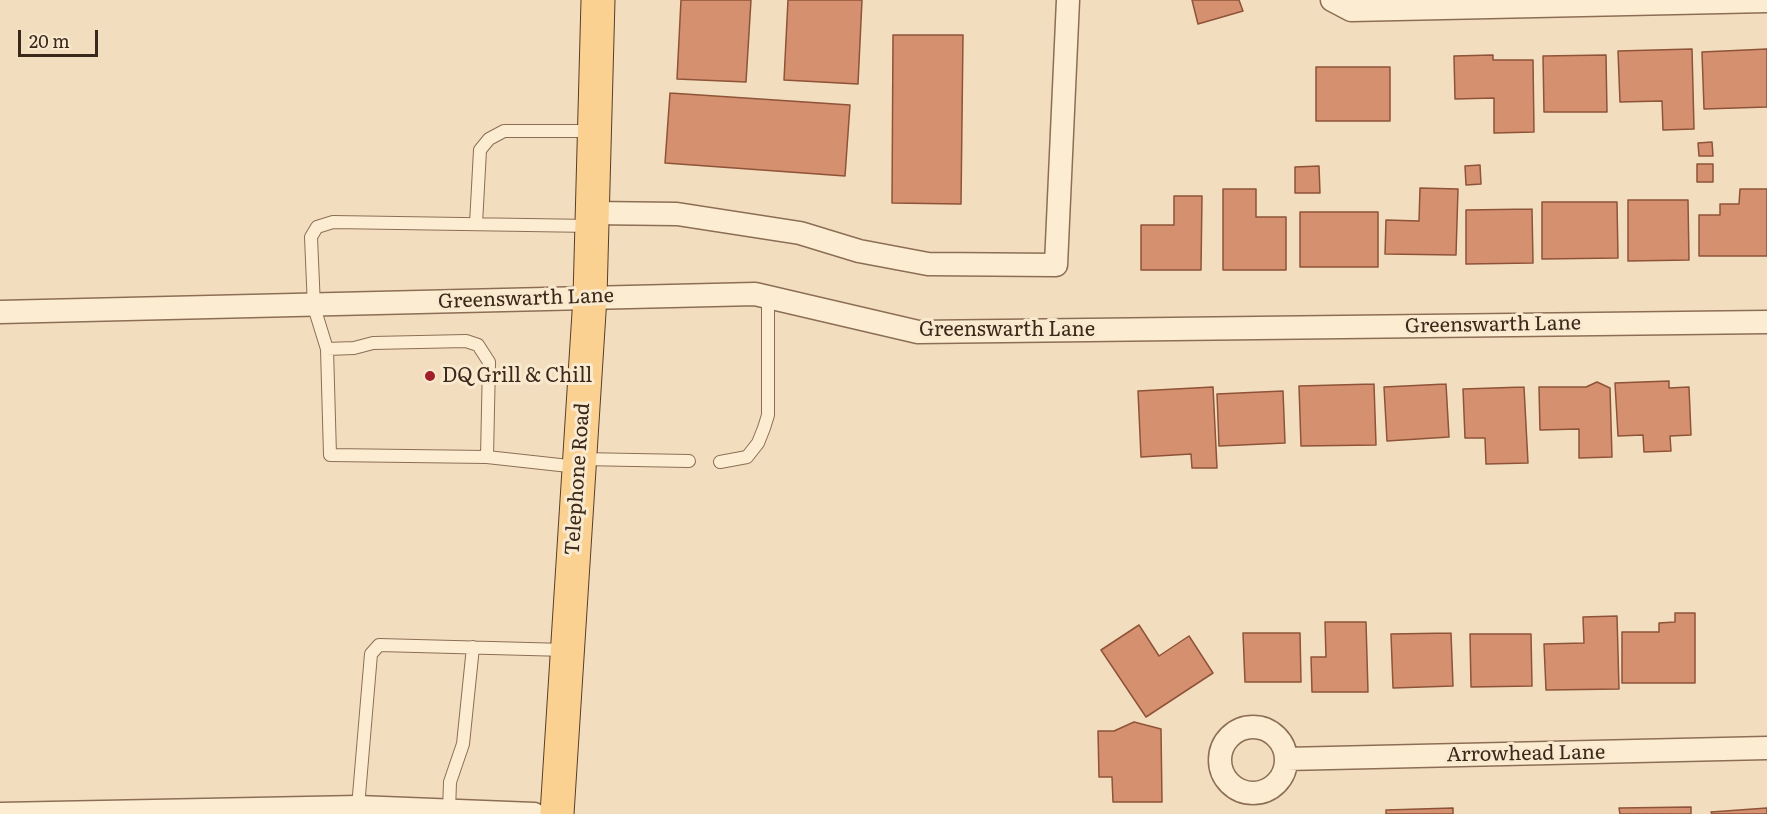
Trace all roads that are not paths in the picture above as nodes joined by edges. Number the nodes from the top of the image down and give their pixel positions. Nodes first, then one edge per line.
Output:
1 (598, 0) edge
2 (1068, 0) edge
3 (1332, 0) edge
4 (1767, 1) edge
5 (594, 131) junction
6 (592, 219) junction
7 (476, 224) junction
8 (590, 297) junction
9 (768, 297) junction
10 (314, 306) junction
11 (0, 312) edge
12 (1767, 322) edge
13 (327, 349) junction
14 (487, 457) junction
15 (689, 461) dead end
16 (720, 462) dead end
17 (579, 463) junction
18 (474, 647) junction
19 (567, 650) junction
20 (1767, 748) edge
21 (1286, 759) dead end
22 (358, 807) junction
23 (298, 811) edge
24 (449, 811) junction
25 (164, 812) edge
26 (0, 814) edge
27 (534, 814) edge
28 (557, 814) edge

1 - 5 main road, Telephone Road
2 - 6 street
3 - 4 street
5 - 6 main road, Telephone Road
5 - 7 lane
6 - 7 lane
6 - 8 main road, Telephone Road
7 - 10 lane
8 - 9 street, Greenswarth Lane
8 - 10 street, Greenswarth Lane
8 - 17 main road, Telephone Road
9 - 12 street, Greenswarth Lane
9 - 16 lane
10 - 11 street, Greenswarth Lane
10 - 13 lane
13 - 14 lane
13 - 14 lane
14 - 17 lane
15 - 17 lane
17 - 19 main road, Telephone Road
18 - 19 lane
18 - 22 lane
18 - 24 lane
19 - 28 main road, Telephone Road
20 - 21 street, Arrowhead Lane
22 - 23 street
22 - 24 street
23 - 25 street
24 - 27 street
25 - 26 street

